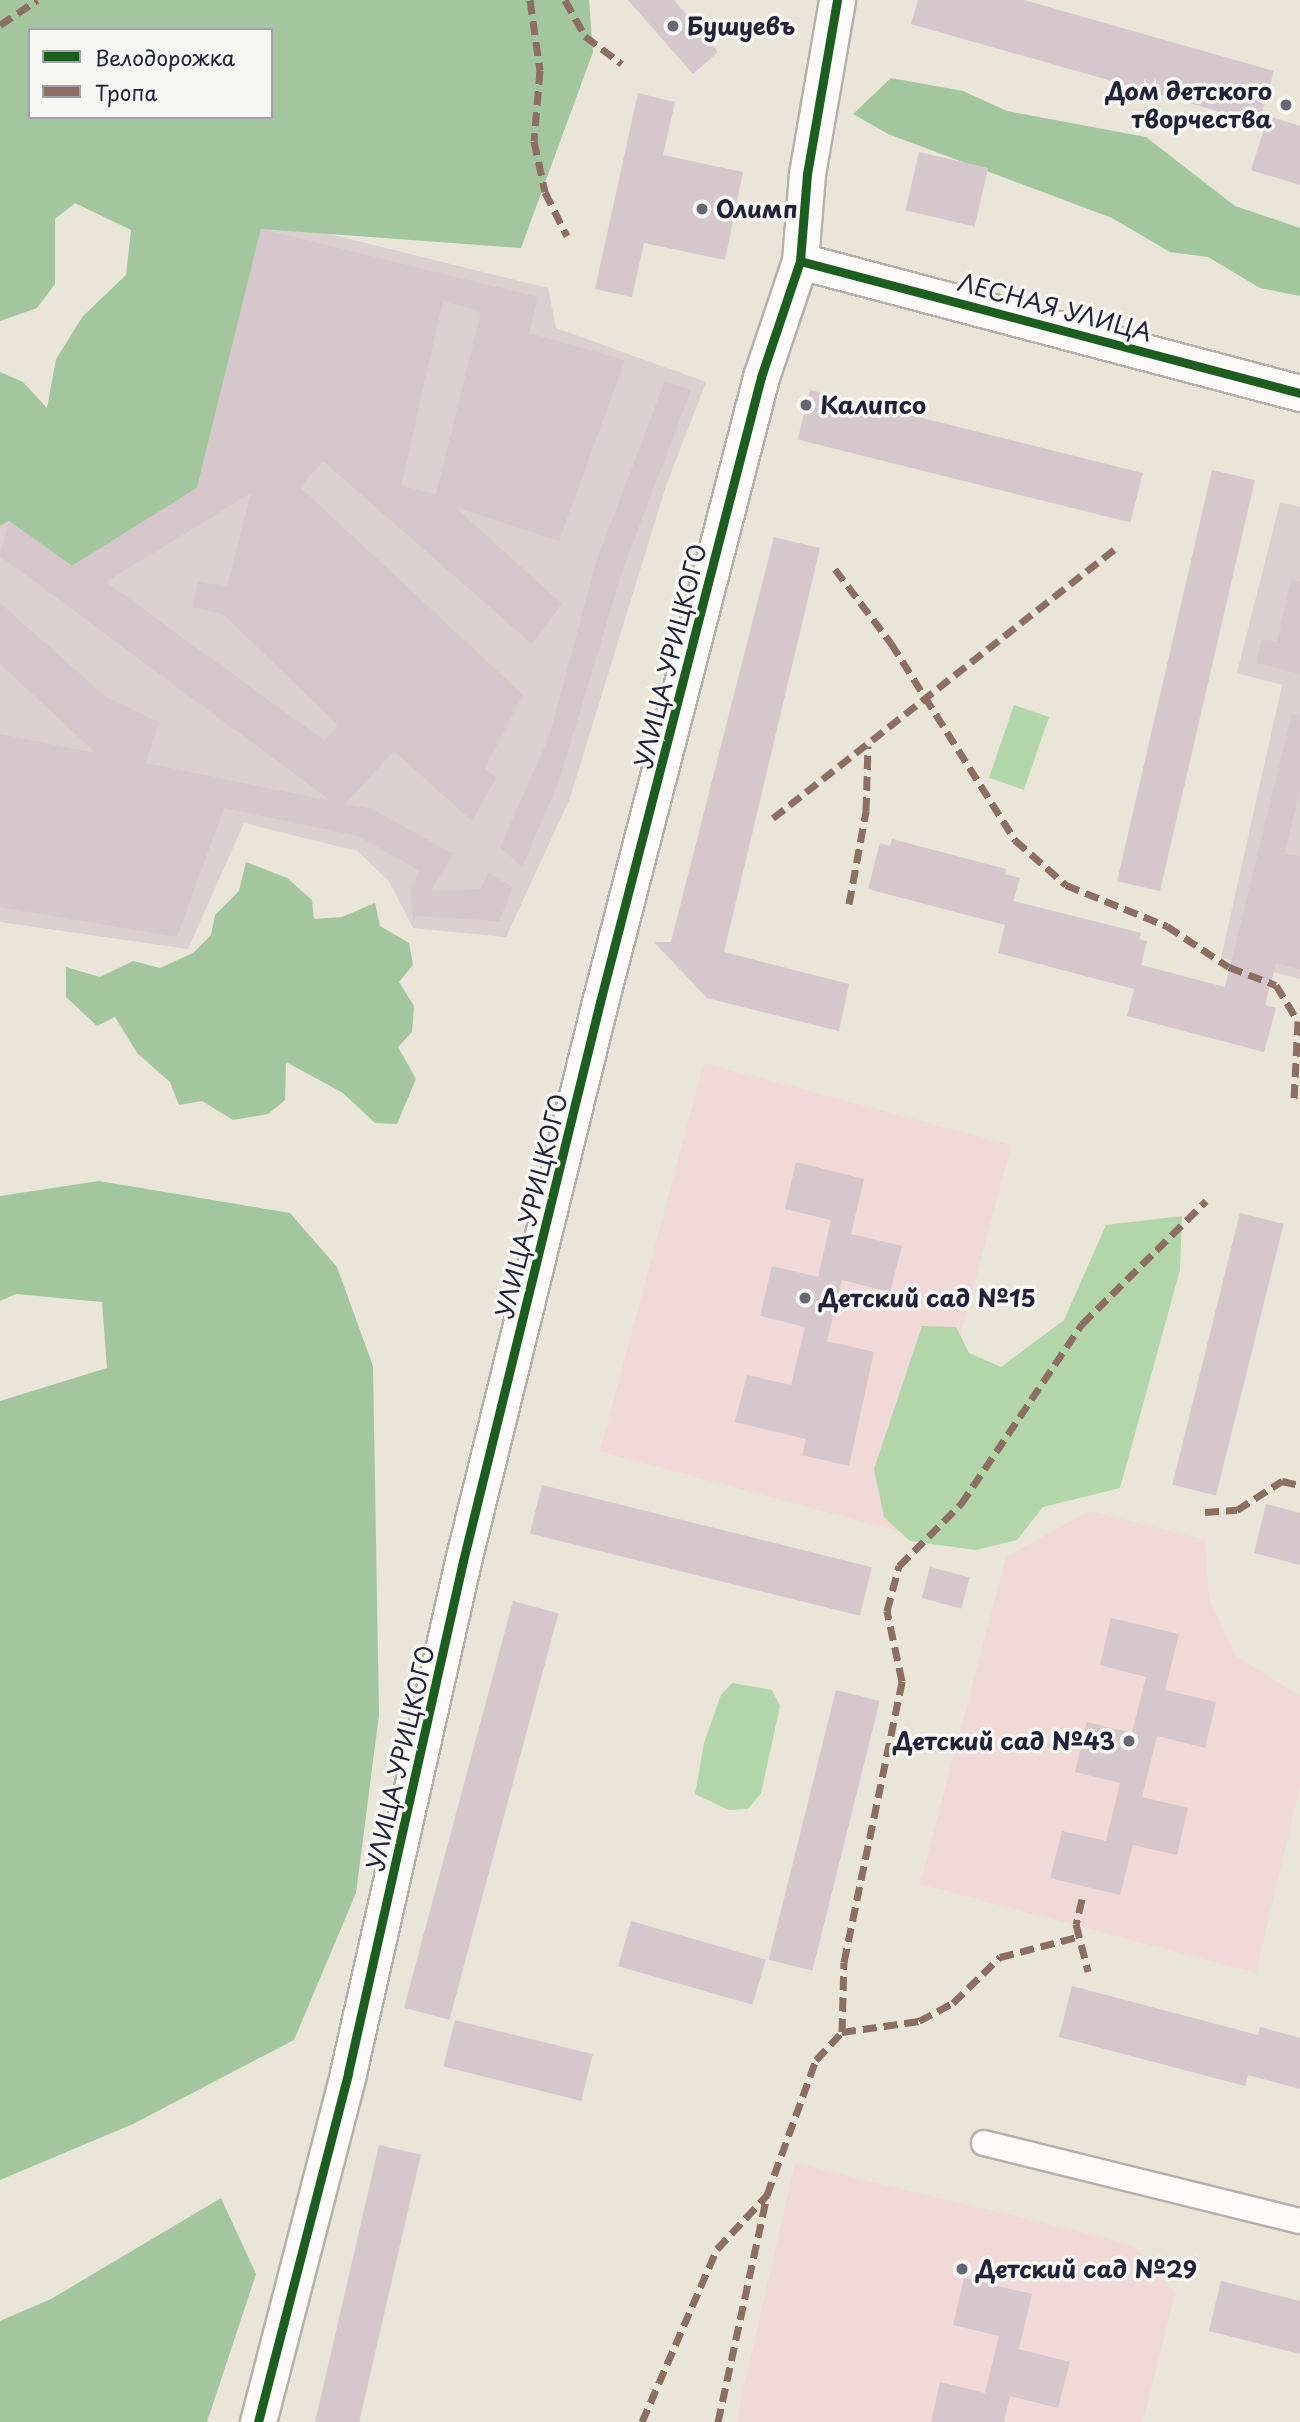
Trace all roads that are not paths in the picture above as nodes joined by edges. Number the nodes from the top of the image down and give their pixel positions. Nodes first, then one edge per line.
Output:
1 (837, 0) edge
2 (800, 261) junction
3 (1300, 393) edge
4 (984, 2143) dead end
5 (1300, 2221) edge
6 (258, 2422) edge

1 - 2 street, УЛИЦА УРИЦКОГО
2 - 3 street, ЛЕСНАЯ УЛИЦА
2 - 6 street, УЛИЦА УРИЦКОГО
4 - 5 street

